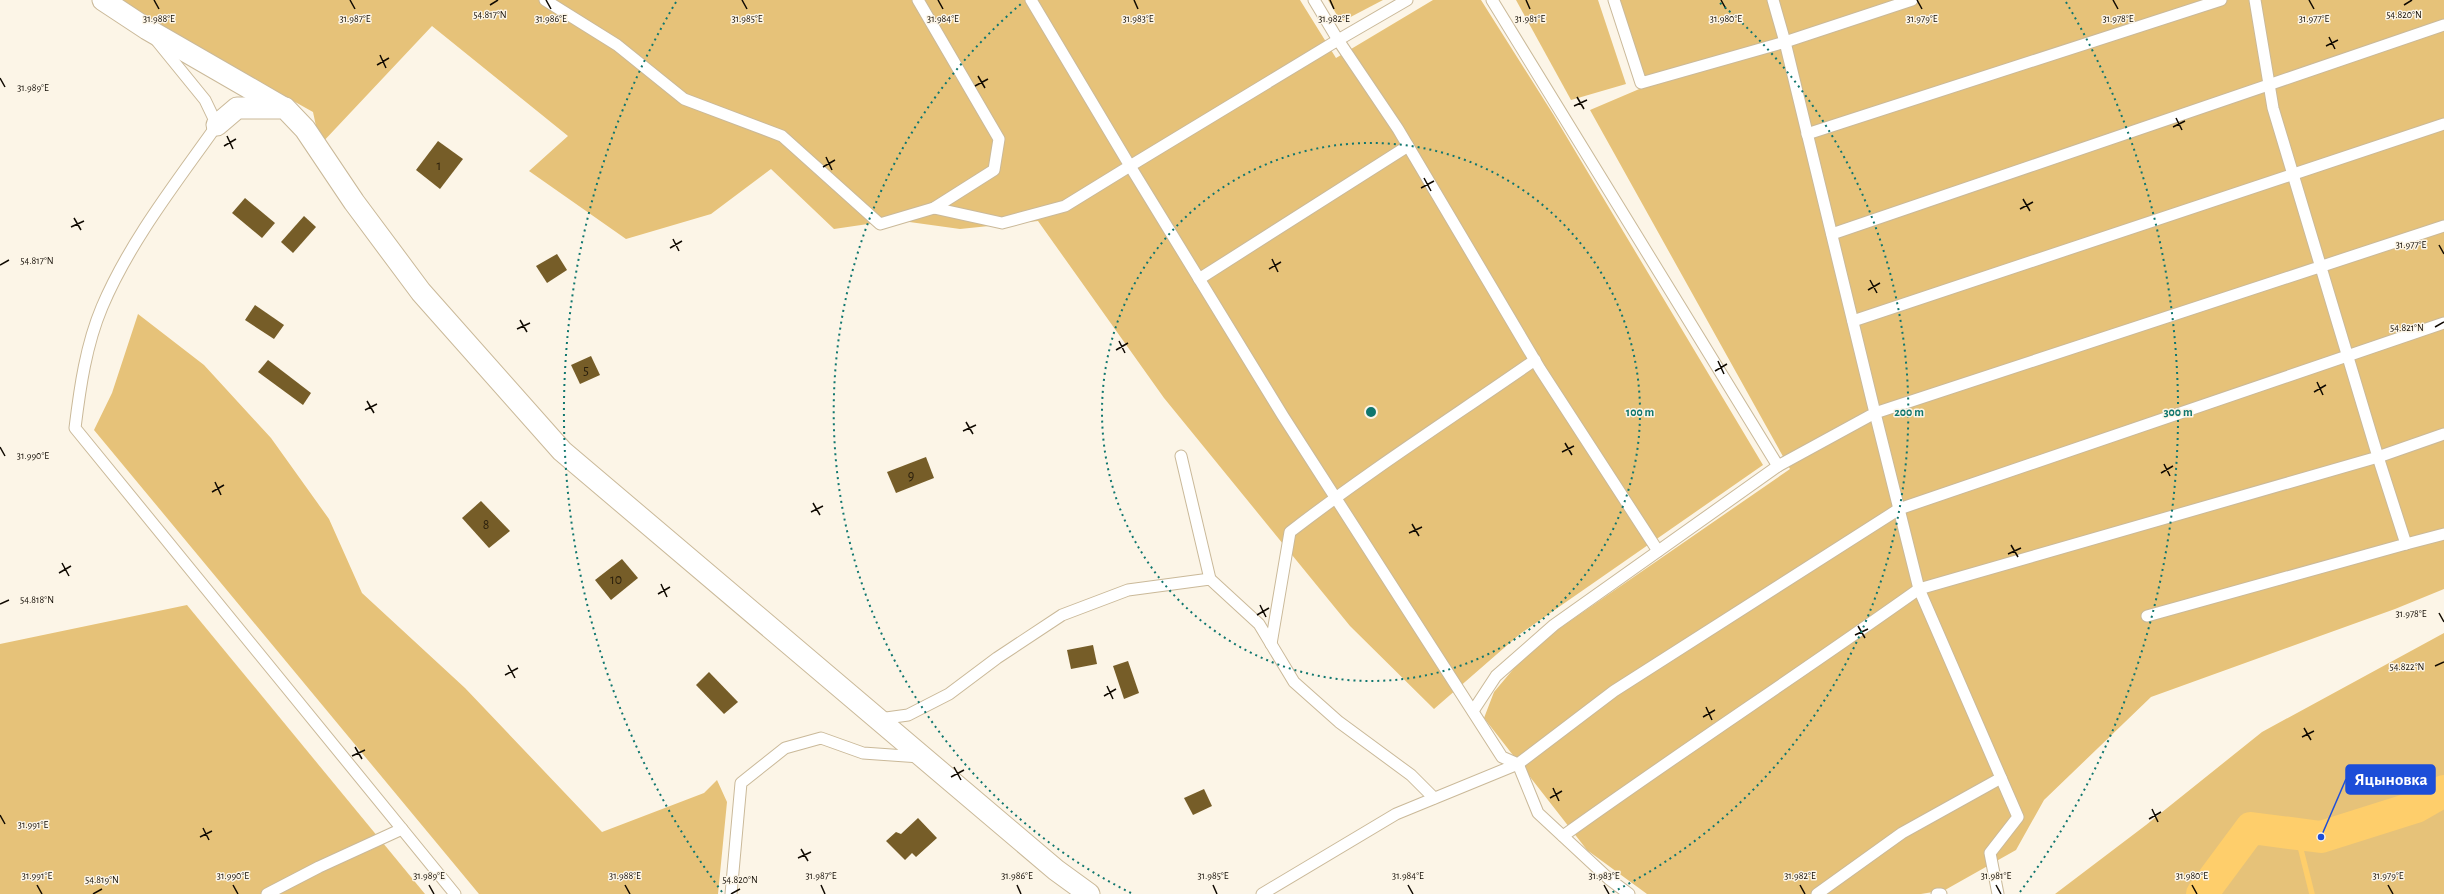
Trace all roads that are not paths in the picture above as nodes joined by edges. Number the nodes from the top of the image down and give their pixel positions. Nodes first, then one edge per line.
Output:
1 (103, 0) edge
2 (545, 0) edge
3 (918, 0) edge
4 (1031, 0) edge
5 (1314, 0) edge
6 (1407, 0) edge
7 (1492, 0) edge
8 (1614, 0) edge
9 (1773, 0) edge
10 (1912, 0) edge
11 (2221, 0) edge
12 (2254, 0) edge
13 (2444, 25) edge
14 (147, 29) junction
15 (1338, 40) junction
16 (1785, 42) junction
17 (2269, 84) junction
18 (285, 108) junction
19 (2444, 124) edge
20 (217, 125) junction
21 (1807, 134) junction
22 (1408, 146) junction
23 (1130, 166) junction
24 (2292, 174) junction
25 (934, 208) junction
26 (2444, 226) edge
27 (1832, 234) junction
28 (2320, 266) junction
29 (1199, 279) junction
30 (1853, 321) junction
31 (2444, 323) edge
32 (2347, 356) junction
33 (1535, 360) junction
34 (1875, 413) junction
35 (2444, 434) edge
36 (1181, 456) dead end
37 (2378, 457) junction
38 (1778, 466) junction
39 (1335, 497) junction
40 (1899, 509) junction
41 (2444, 534) edge
42 (2406, 544) junction
43 (1658, 551) junction
44 (1210, 579) junction
45 (1919, 589) junction
46 (2147, 616) dead end
47 (1271, 644) junction
48 (1473, 711) junction
49 (879, 719) junction
50 (924, 757) junction
51 (1518, 764) junction
52 (2001, 778) junction
53 (1434, 798) junction
54 (402, 829) junction
55 (1563, 836) junction
56 (267, 894) edge
57 (455, 894) edge
58 (731, 894) edge
59 (1089, 894) edge
60 (1262, 894) edge
61 (1629, 894) edge
62 (1817, 894) edge
63 (1937, 894) edge
64 (1941, 894) edge
65 (1998, 894) edge

1 - 14 street
2 - 25 lane
3 - 25 lane
4 - 23 lane
5 - 15 lane
6 - 15 lane
7 - 38 lane
8 - 16 lane
9 - 16 lane
10 - 16 lane
11 - 21 lane
12 - 17 lane
13 - 17 lane
14 - 18 street
14 - 20 lane
15 - 22 lane
15 - 23 lane
16 - 21 lane
17 - 24 lane
17 - 27 lane
18 - 20 street
18 - 49 street
19 - 24 lane
20 - 54 lane
21 - 27 lane
22 - 29 lane
22 - 33 lane
23 - 25 lane
23 - 29 lane
24 - 28 lane
24 - 30 lane
26 - 28 lane
27 - 30 lane
28 - 32 lane
28 - 34 lane
29 - 39 lane
30 - 34 lane
31 - 32 lane
32 - 37 lane
32 - 40 lane
33 - 39 lane
33 - 43 lane
34 - 38 lane
34 - 40 lane
35 - 37 lane
36 - 44 lane
37 - 42 lane
37 - 45 lane
38 - 43 lane
39 - 47 lane
39 - 48 lane
40 - 45 lane
40 - 51 lane
41 - 42 lane
42 - 46 lane
43 - 48 lane
44 - 47 lane
44 - 49 lane
45 - 52 lane
45 - 55 lane
47 - 53 lane
48 - 51 lane
49 - 50 street
50 - 58 lane
50 - 59 street
51 - 53 lane
51 - 55 lane
52 - 62 lane
52 - 65 lane
53 - 60 lane
54 - 56 lane
54 - 57 lane
55 - 61 lane
63 - 64 lane

